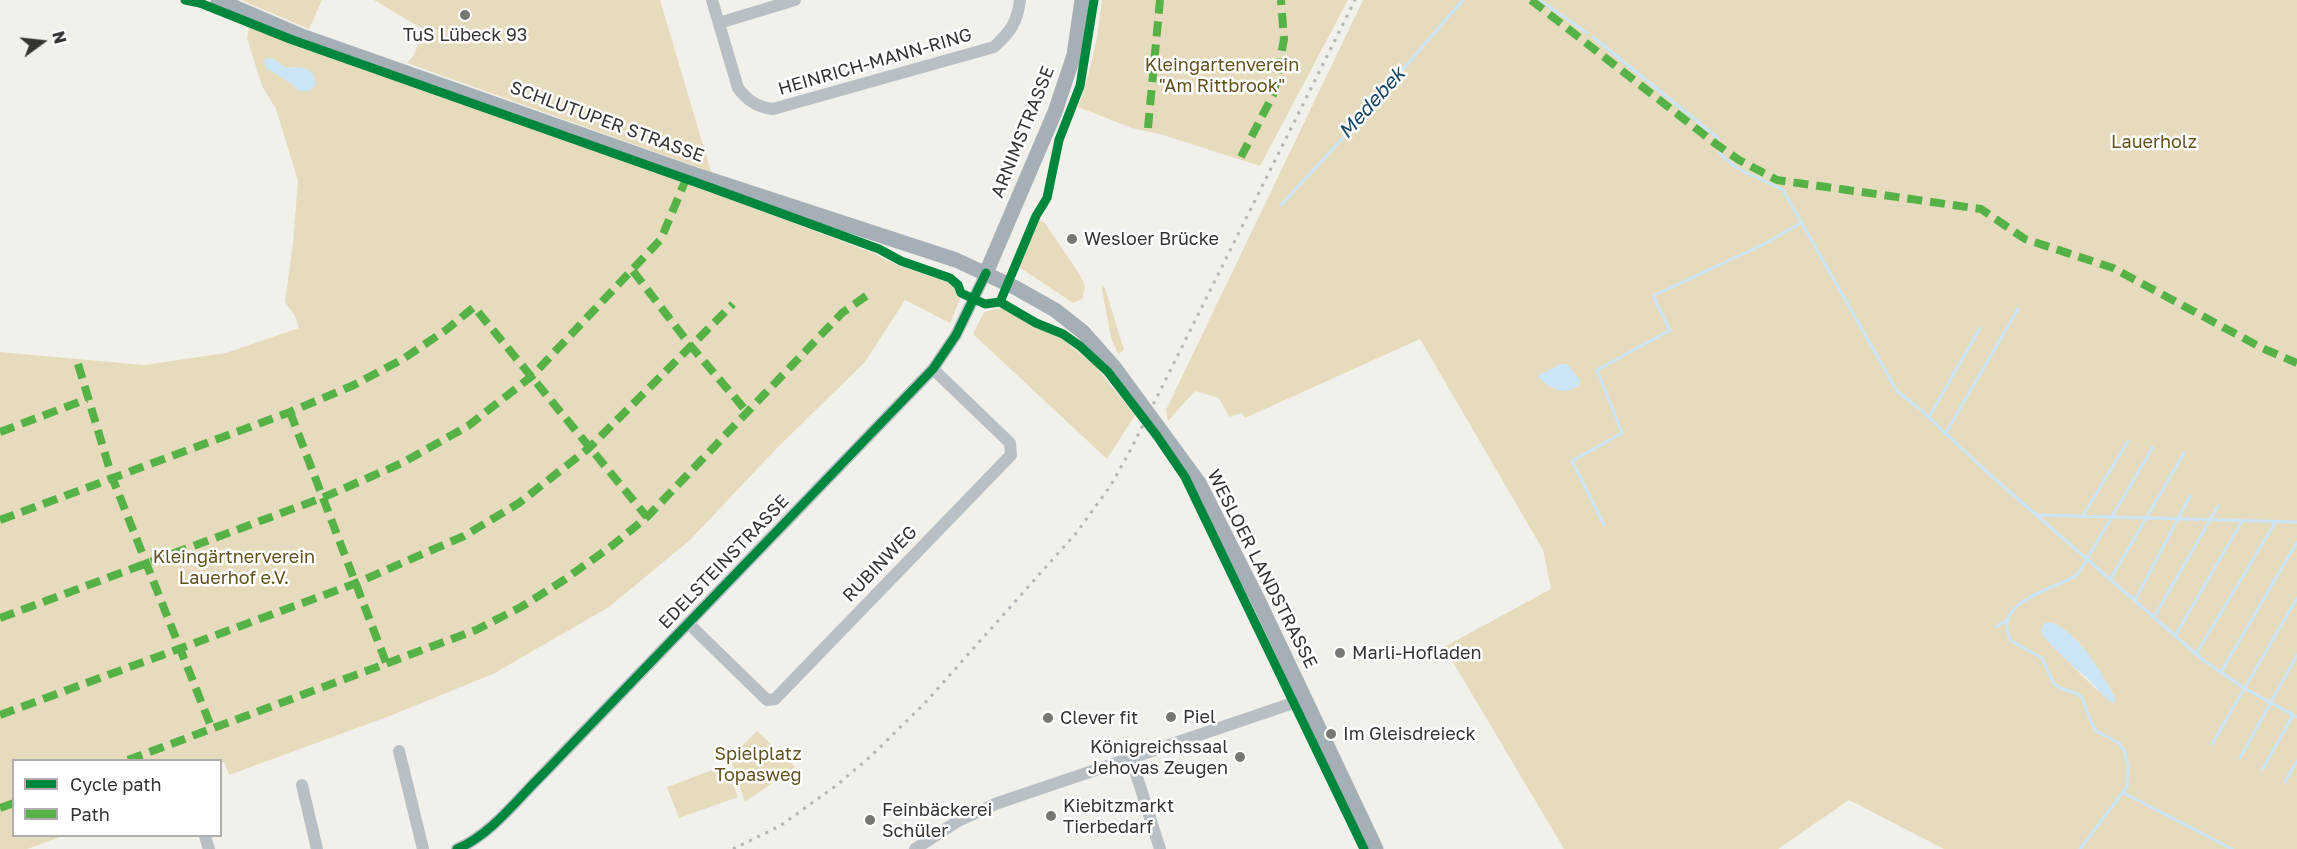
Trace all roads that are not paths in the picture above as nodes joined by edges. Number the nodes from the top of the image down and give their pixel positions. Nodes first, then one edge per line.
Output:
1 (218, 0) edge
2 (712, 0) edge
3 (795, 0) edge
4 (1020, 0) edge
5 (1082, 0) edge
6 (719, 22) junction
7 (986, 273) junction
8 (933, 369) junction
9 (688, 622) junction
10 (1305, 699) junction
11 (399, 751) dead end
12 (1131, 758) junction
13 (302, 784) dead end
14 (317, 849) edge
15 (423, 849) edge
16 (457, 849) edge
17 (915, 849) edge
18 (1160, 849) edge
19 (1376, 849) edge

1 - 7 main road, SCHLUTUPER STRASSE
2 - 6 street, HEINRICH-MANN-RING
3 - 6 street
4 - 6 street, HEINRICH-MANN-RING
5 - 7 main road, ARNIMSTRASSE
7 - 8 street, EDELSTEINSTRASSE
7 - 10 main road, WESLOER LANDSTRASSE
8 - 9 street, EDELSTEINSTRASSE
8 - 9 street, RUBINWEG
9 - 16 street, EDELSTEINSTRASSE
10 - 12 street
10 - 19 main road, WESLOER LANDSTRASSE
11 - 15 street
12 - 17 street
12 - 18 street
13 - 14 street

